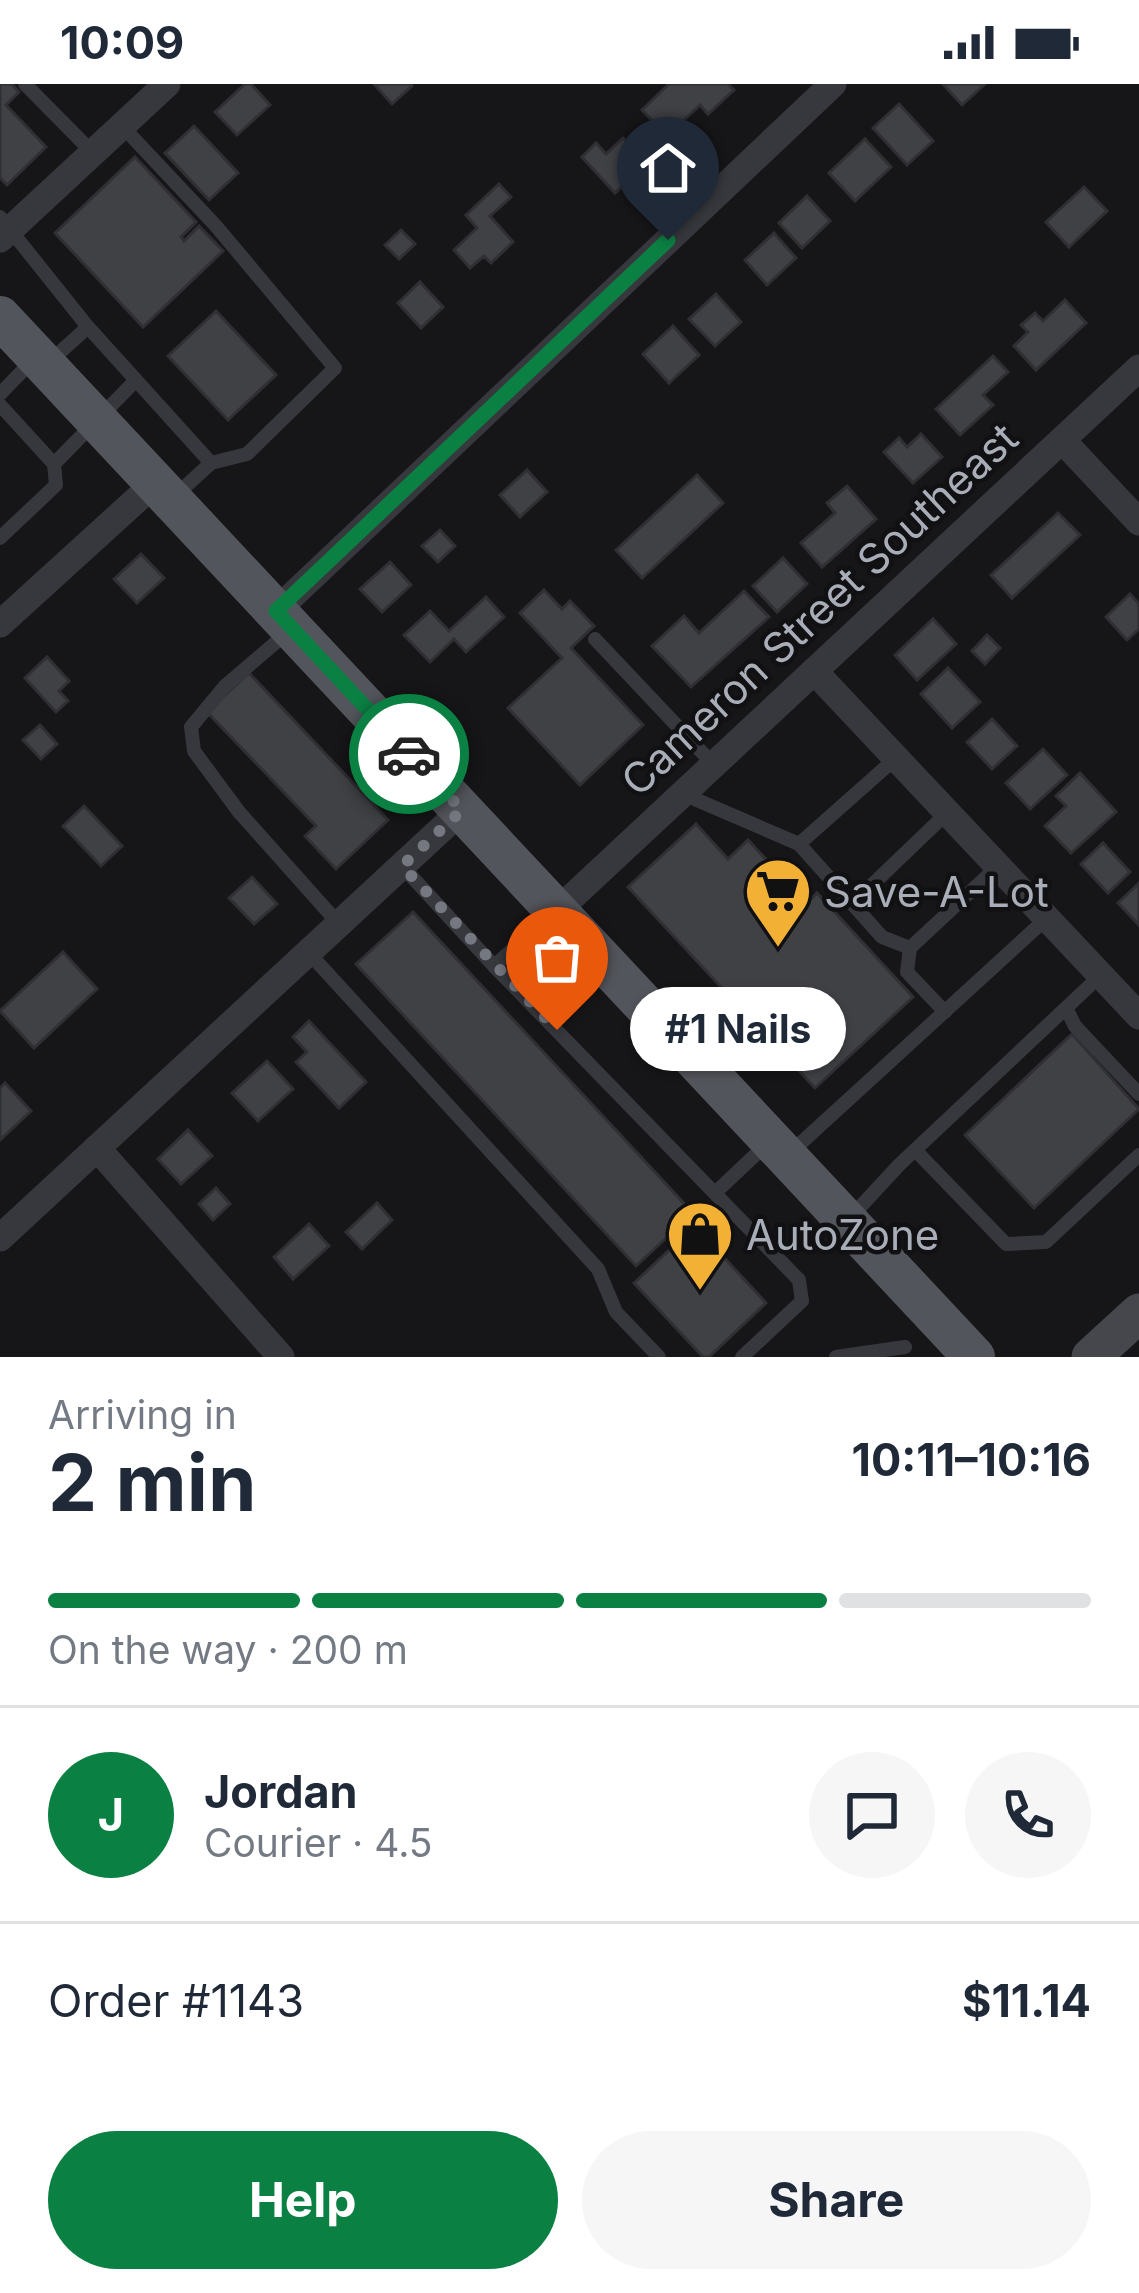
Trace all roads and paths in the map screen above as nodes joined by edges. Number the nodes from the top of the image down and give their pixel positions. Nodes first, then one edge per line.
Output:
1 (26, 84) edge
2 (167, 84) edge
3 (833, 84) edge
4 (122, 126) junction
5 (93, 153) junction
6 (4, 228) edge
7 (0, 317) edge
8 (88, 327) junction
9 (40, 362) junction
10 (1139, 368) edge
11 (136, 380) junction
12 (0, 394) edge
13 (0, 404) edge
14 (95, 419) junction
15 (1062, 440) junction
16 (211, 463) junction
17 (54, 464) junction
18 (163, 491) junction
19 (1139, 522) edge
20 (0, 538) edge
21 (284, 620) junction
22 (0, 624) edge
23 (595, 639) dead end
24 (814, 671) junction
25 (896, 758) junction
26 (714, 765) junction
27 (683, 794) junction
28 (462, 810) junction
29 (947, 813) junction
30 (799, 844) junction
31 (402, 866) junction
32 (998, 866) junction
33 (852, 904) junction
34 (557, 911) junction
35 (1047, 919) junction
36 (339, 924) junction
37 (910, 948) junction
38 (308, 952) junction
39 (494, 966) junction
40 (1101, 975) junction
41 (1066, 1008) junction
42 (945, 1012) junction
43 (1139, 1016) edge
44 (1139, 1094) edge
45 (98, 1148) junction
46 (778, 1148) junction
47 (915, 1150) junction
48 (1139, 1155) edge
49 (716, 1192) junction
50 (847, 1222) junction
51 (0, 1238) edge
52 (1139, 1313) edge
53 (916, 1338) edge
54 (281, 1357) edge
55 (659, 1357) edge
56 (742, 1357) edge
57 (836, 1357) edge
58 (974, 1357) edge
59 (1091, 1357) edge

1 - 5 lane
2 - 4 street
3 - 21 street
4 - 5 street
4 - 16 lane
5 - 6 street
6 - 8 lane
7 - 9 main road
8 - 9 lane
8 - 11 lane
9 - 12 lane
9 - 14 main road
10 - 15 street, Cameron Street Southeast
11 - 14 lane
11 - 16 lane
13 - 17 lane
14 - 17 lane
14 - 18 main road
15 - 19 street
15 - 24 street, Cameron Street Southeast
16 - 18 lane
17 - 20 lane
18 - 21 main road
18 - 22 street
21 - 28 main road
21 - 36 lane
23 - 26 lane
24 - 25 street
24 - 26 street, Cameron Street Southeast
25 - 29 street
25 - 30 lane
26 - 27 street, Cameron Street Southeast
27 - 30 lane
27 - 34 street, Cameron Street Southeast
28 - 31 street
28 - 34 main road
29 - 32 street
29 - 33 lane
30 - 33 lane
31 - 36 street
31 - 39 lane
32 - 35 street
32 - 37 lane
33 - 37 lane
34 - 39 lane
34 - 46 main road
35 - 40 street
35 - 42 lane
36 - 38 street
37 - 42 lane
38 - 45 street
38 - 55 lane
39 - 49 lane
40 - 41 lane
40 - 43 street
41 - 44 lane
41 - 47 lane
42 - 46 lane
45 - 51 street
45 - 54 street
46 - 49 lane
46 - 50 main road
47 - 48 lane
47 - 50 lane
49 - 56 lane
50 - 53 main road
52 - 59 main road
53 - 57 lane
53 - 58 main road

